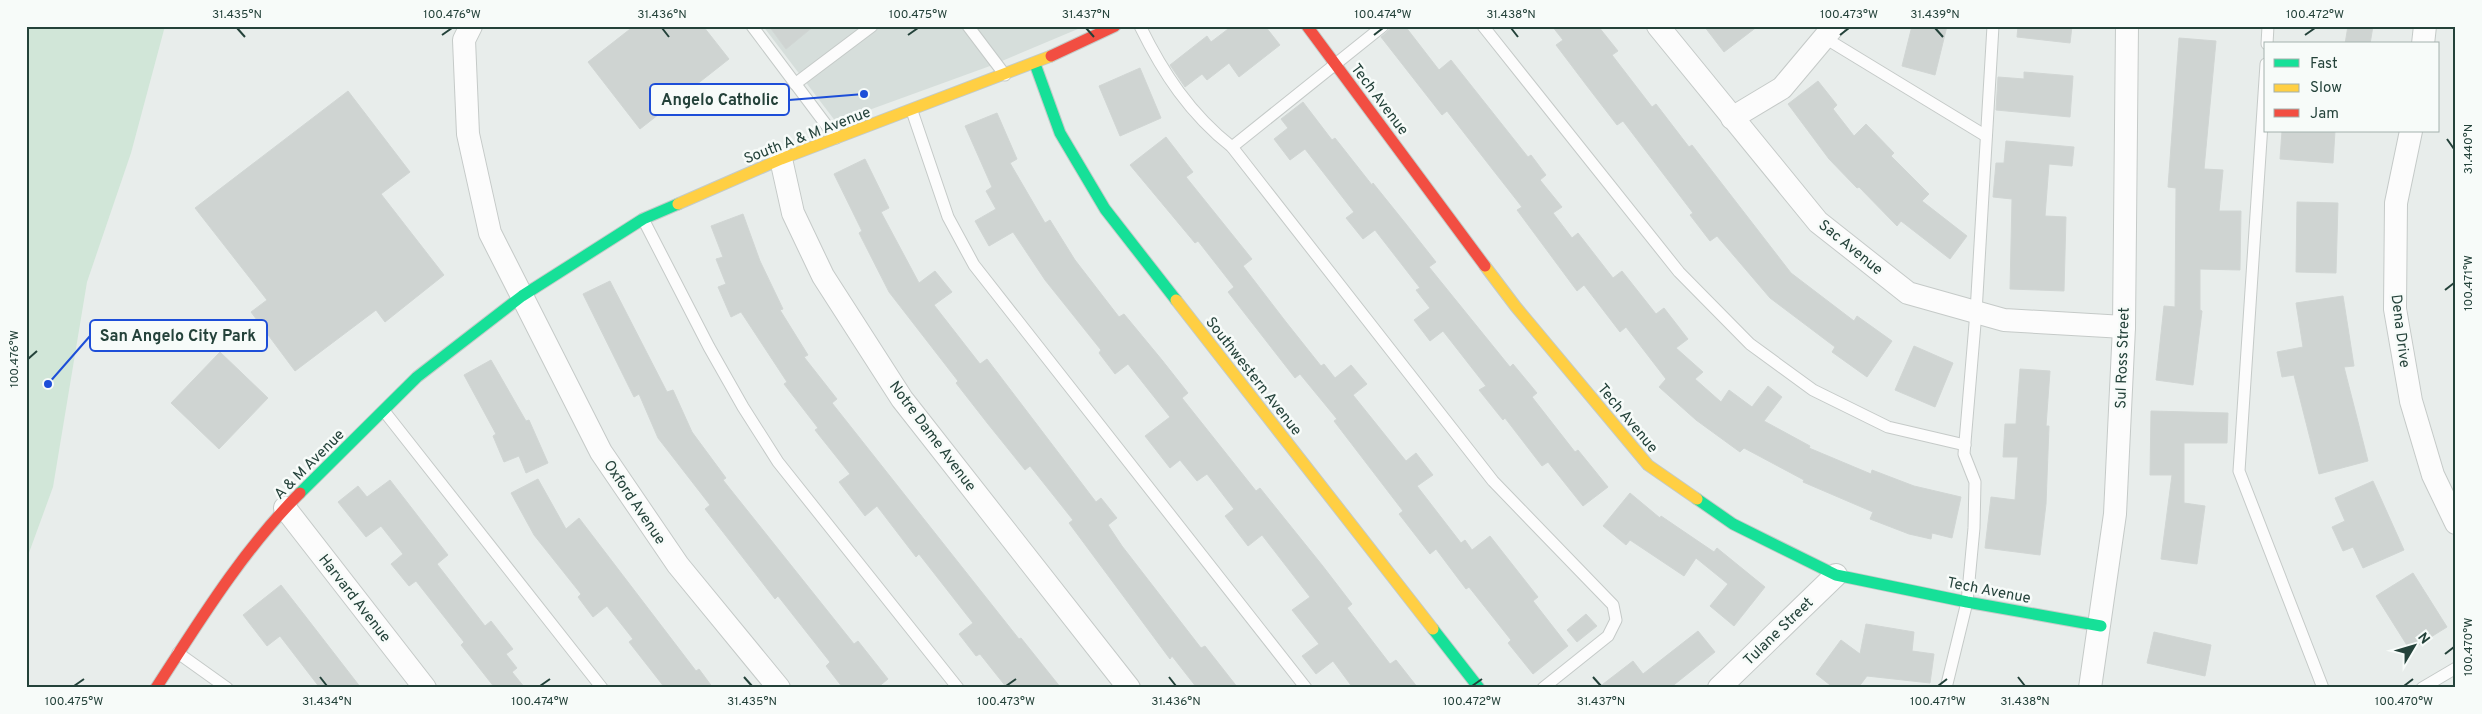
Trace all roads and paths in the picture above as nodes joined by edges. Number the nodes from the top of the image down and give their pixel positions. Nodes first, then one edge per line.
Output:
1 (471, 26) edge
2 (752, 26) edge
3 (872, 26) edge
4 (968, 26) edge
5 (1115, 26) edge
6 (1140, 26) edge
7 (1308, 26) edge
8 (1383, 26) edge
9 (1483, 26) edge
10 (1658, 26) edge
11 (1993, 26) edge
12 (2127, 26) edge
13 (2268, 26) edge
14 (2425, 26) edge
15 (1829, 32) edge
16 (2267, 42) edge
17 (2423, 42) edge
18 (1335, 63) junction
19 (1035, 64) junction
20 (1006, 75) junction
21 (795, 84) junction
22 (2264, 94) edge
23 (912, 111) junction
24 (1732, 118) junction
25 (2412, 132) edge
26 (1986, 136) junction
27 (836, 138) junction
28 (1232, 147) junction
29 (781, 159) junction
30 (642, 220) junction
31 (522, 296) junction
32 (1976, 312) junction
33 (2124, 327) junction
34 (384, 411) junction
35 (1965, 445) junction
36 (285, 508) junction
37 (2456, 523) edge
38 (1836, 575) junction
39 (1967, 602) junction
40 (2101, 626) junction
41 (178, 653) junction
42 (2456, 668) edge
43 (156, 688) edge
44 (227, 688) edge
45 (425, 688) edge
46 (602, 688) edge
47 (779, 688) edge
48 (958, 688) edge
49 (1129, 688) edge
50 (1306, 688) edge
51 (1479, 688) edge
52 (1543, 688) edge
53 (1720, 688) edge
54 (1946, 688) edge
55 (2090, 688) edge
56 (2323, 688) edge
57 (2422, 688) edge

1 - 31 street, Oxford Avenue
2 - 21 lane
3 - 21 lane
4 - 20 lane
5 - 19 street, South A & M Avenue
6 - 28 lane
7 - 18 street, Tech Avenue
8 - 18 lane
9 - 35 lane
10 - 24 street, Sac Avenue
11 - 26 lane
12 - 33 street, Sul Ross Street
13 - 16 lane
14 - 17 street
15 - 24 street
15 - 26 lane
18 - 28 lane
18 - 38 street, Tech Avenue
19 - 20 street, South A & M Avenue
19 - 51 street, Southwestern Avenue
20 - 23 street, South A & M Avenue
21 - 27 lane
22 - 56 lane
23 - 27 street, South A & M Avenue
23 - 50 lane
24 - 32 street, Sac Avenue
25 - 37 street, Dena Drive
26 - 32 lane
27 - 29 street, South A & M Avenue
28 - 52 lane
29 - 30 street, South A & M Avenue
29 - 49 street, Notre Dame Avenue
30 - 31 street, South A & M Avenue
30 - 48 lane
31 - 34 street, A & M Avenue
31 - 47 street, Oxford Avenue
32 - 33 street, Sac Avenue
32 - 35 lane
33 - 40 street, Sul Ross Street
34 - 36 street, A & M Avenue
34 - 46 lane
35 - 39 lane
36 - 41 street, A & M Avenue
36 - 45 street, Harvard Avenue
38 - 39 street, Tech Avenue
38 - 53 street, Tulane Street
39 - 40 street, Tech Avenue
39 - 54 lane
40 - 55 street, Sul Ross Street
41 - 43 street, A & M Avenue
41 - 44 lane
42 - 57 lane

